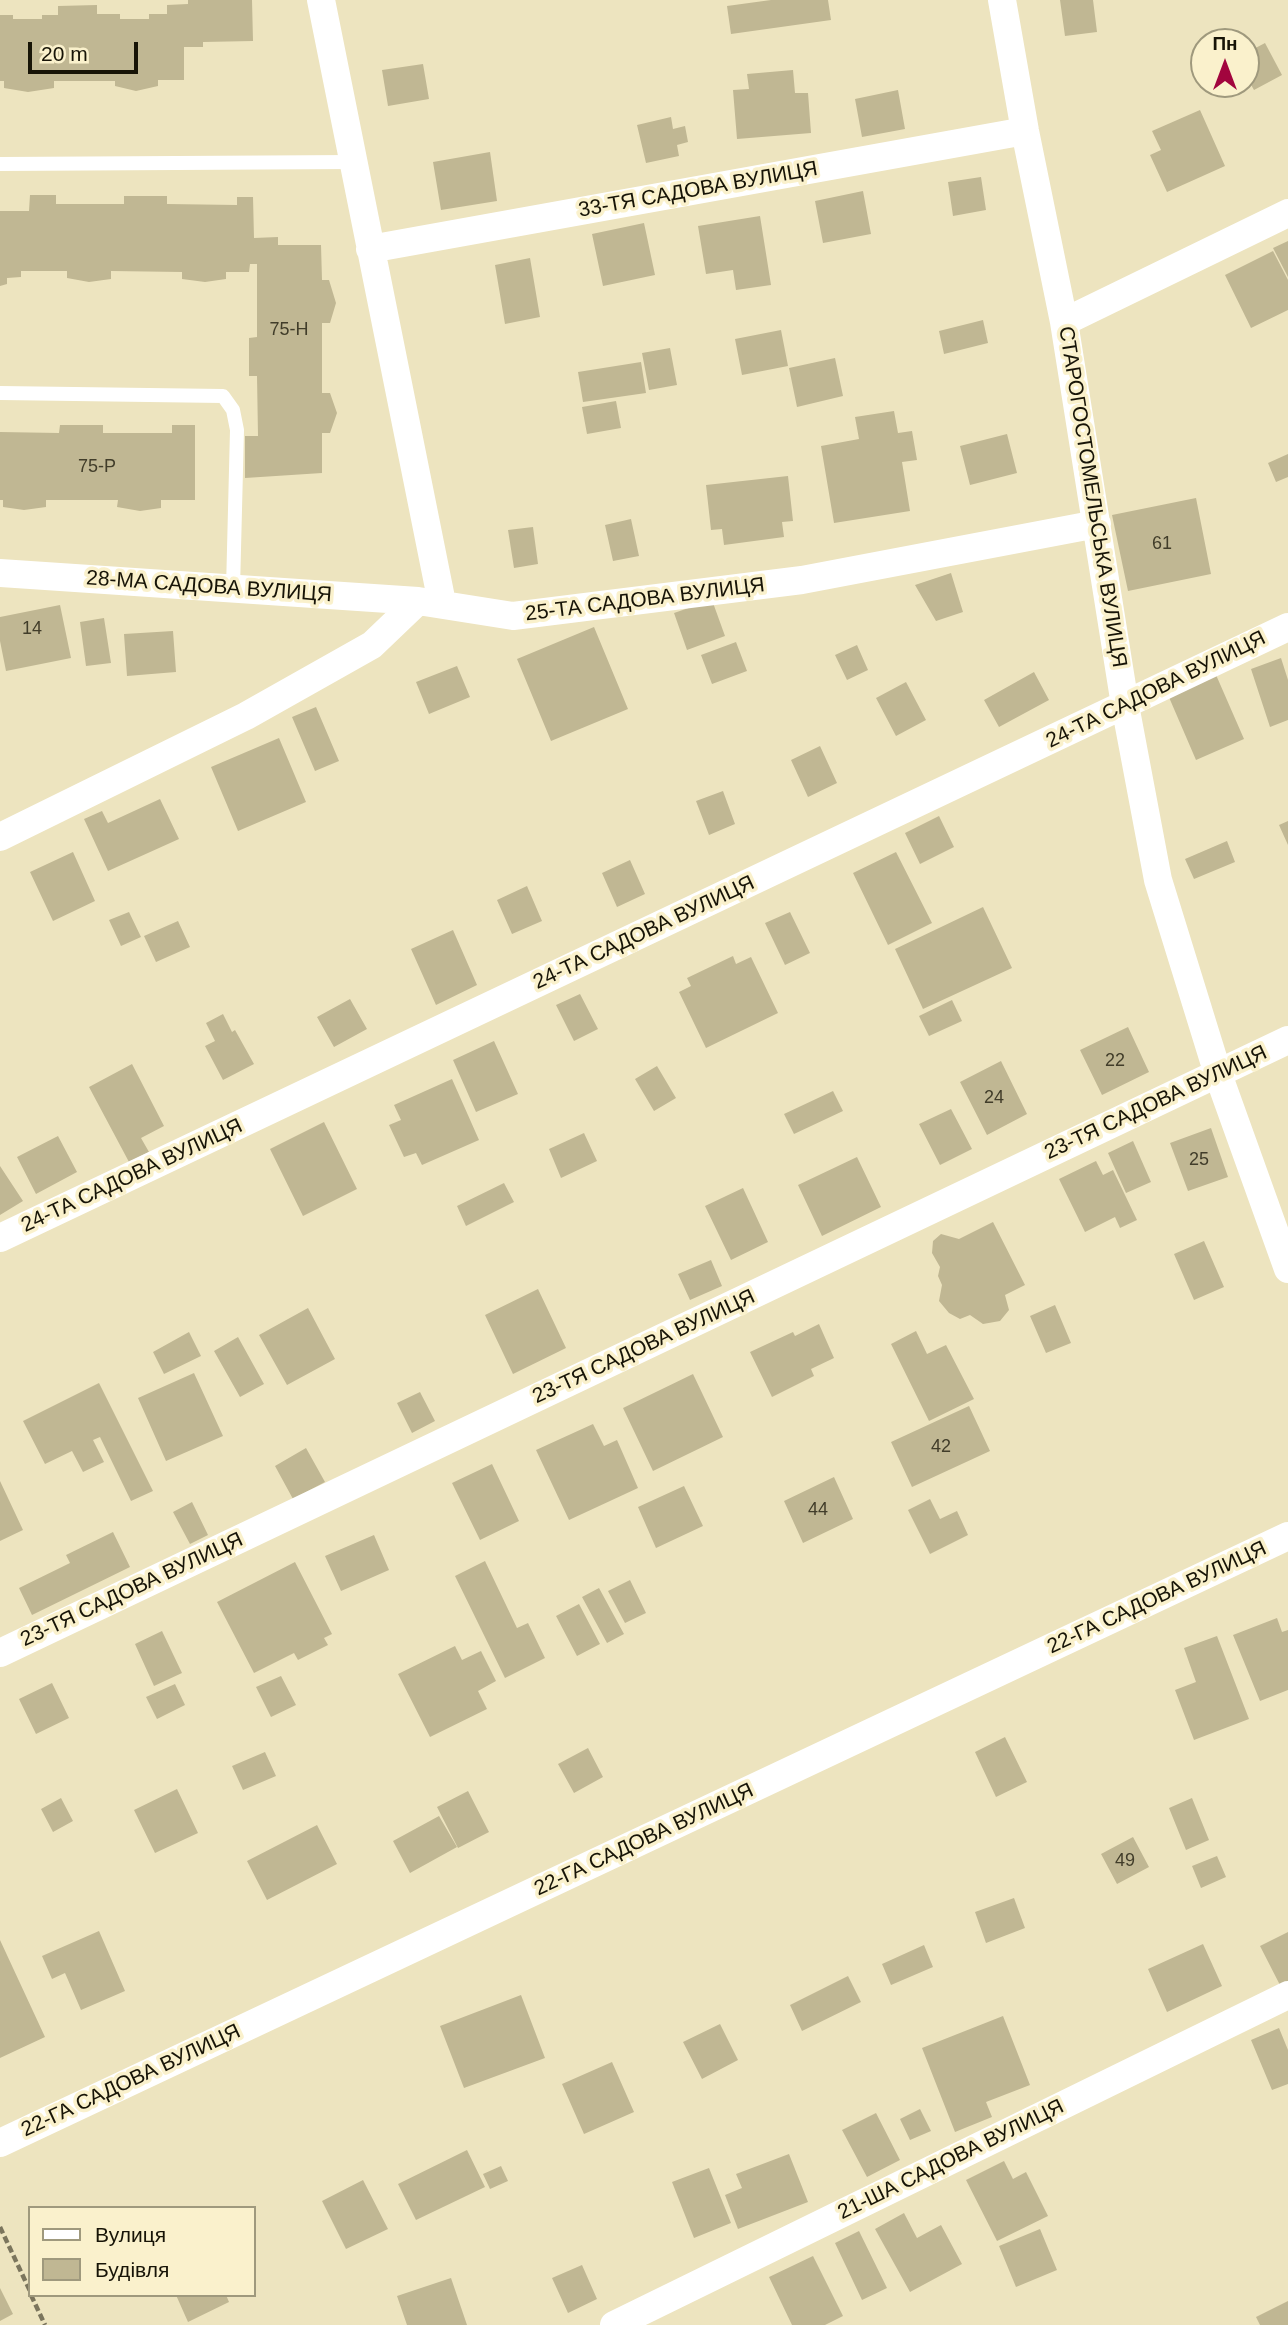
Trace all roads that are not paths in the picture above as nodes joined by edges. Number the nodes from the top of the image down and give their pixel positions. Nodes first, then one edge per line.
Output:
1 (321, 0) edge
2 (1002, 0) edge
3 (1025, 131) junction
4 (353, 162) junction
5 (0, 164) edge
6 (1288, 213) edge
7 (370, 249) junction
8 (1064, 322) junction
9 (0, 393) edge
10 (1097, 524) junction
11 (0, 573) edge
12 (233, 589) junction
13 (430, 602) junction
14 (1288, 627) edge
15 (1125, 705) junction
16 (0, 837) edge
17 (1288, 1040) edge
18 (1218, 1074) junction
19 (0, 1238) edge
20 (1288, 1269) edge
21 (1288, 1536) edge
22 (0, 1653) edge
23 (1288, 1995) edge
24 (0, 2143) edge
25 (614, 2325) edge

1 - 4 street
2 - 3 street, СТАРОГОСТОМЕЛЬСЬКА ВУЛИЦЯ
3 - 7 street, 33-ТЯ САДОВА ВУЛИЦЯ
3 - 8 street, СТАРОГОСТОМЕЛЬСЬКА ВУЛИЦЯ
4 - 5 lane
4 - 7 street
6 - 8 street
7 - 13 street
8 - 10 street, СТАРОГОСТОМЕЛЬСЬКА ВУЛИЦЯ
9 - 12 lane
10 - 13 street, 25-ТА САДОВА ВУЛИЦЯ
10 - 15 street, СТАРОГОСТОМЕЛЬСЬКА ВУЛИЦЯ
11 - 12 street, 28-МА САДОВА ВУЛИЦЯ
12 - 13 street, 28-МА САДОВА ВУЛИЦЯ
13 - 16 street
14 - 15 street, 24-ТА САДОВА ВУЛИЦЯ
15 - 18 street, СТАРОГОСТОМЕЛЬСЬКА ВУЛИЦЯ
15 - 19 street, 24-ТА САДОВА ВУЛИЦЯ
17 - 18 street, 23-ТЯ САДОВА ВУЛИЦЯ
18 - 20 street, СТАРОГОСТОМЕЛЬСЬКА ВУЛИЦЯ
18 - 22 street, 23-ТЯ САДОВА ВУЛИЦЯ
21 - 24 street, 22-ГА САДОВА ВУЛИЦЯ
23 - 25 street, 21-ША САДОВА ВУЛИЦЯ

